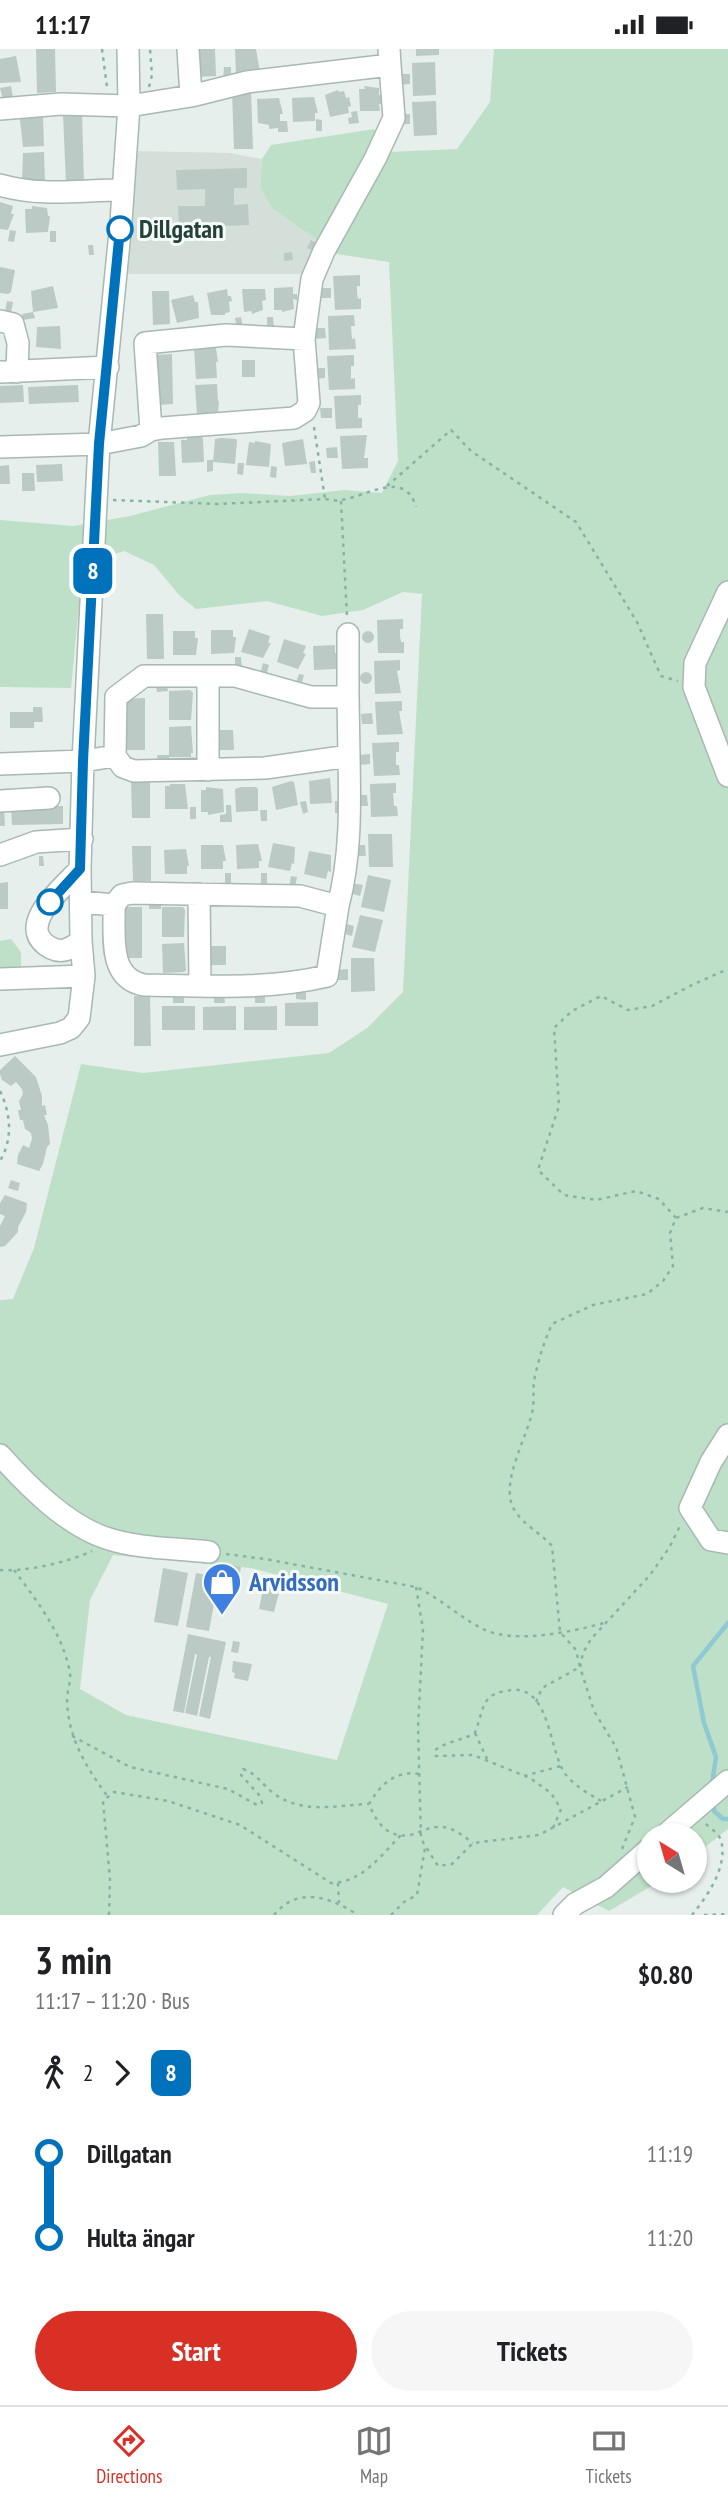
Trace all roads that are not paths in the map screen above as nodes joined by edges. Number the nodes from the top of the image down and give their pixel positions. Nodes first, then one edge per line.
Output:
1 (128, 49) edge
2 (188, 49) edge
3 (389, 57) edge
4 (191, 96) junction
5 (137, 104) junction
6 (0, 109) edge
7 (0, 185) edge
8 (122, 190) junction
9 (0, 321) edge
10 (304, 339) junction
11 (108, 367) junction
12 (9, 372) edge
13 (151, 430) junction
14 (99, 444) junction
15 (0, 447) edge
16 (728, 592) edge
17 (348, 634) road end
18 (208, 677) junction
19 (348, 697) junction
20 (115, 756) junction
21 (349, 756) junction
22 (83, 761) junction
23 (4, 764) edge
24 (208, 770) junction
25 (728, 776) edge
26 (50, 798) dead end
27 (3, 801) edge
28 (82, 839) junction
29 (0, 855) edge
30 (80, 869) junction
31 (199, 894) junction
32 (81, 902) junction
33 (114, 905) junction
34 (338, 906) junction
35 (81, 941) junction
36 (84, 976) junction
37 (0, 979) edge
38 (200, 986) junction
39 (0, 1045) edge
40 (728, 1435) edge
41 (0, 1455) edge
42 (728, 1543) edge
43 (209, 1552) road end
44 (726, 1783) edge
45 (679, 1823) edge
46 (637, 1860) edge
47 (564, 1915) edge

1 - 5 street
2 - 4 street
3 - 4 street
3 - 10 street
4 - 5 street
5 - 6 street
5 - 8 street
7 - 8 street
8 - 11 street
9 - 12 street
10 - 13 street
10 - 13 street
11 - 12 street
11 - 14 street
13 - 14 street
14 - 15 street
14 - 22 street
16 - 25 street
17 - 19 street
18 - 19 street
18 - 20 street
18 - 24 street
19 - 21 street
20 - 22 street
20 - 24 street
21 - 24 street
21 - 34 street
22 - 23 street
22 - 28 street
23 - 27 street
26 - 27 street
28 - 29 street
28 - 30 street
30 - 32 street
30 - 35 street
31 - 33 street
31 - 34 street
31 - 38 street
32 - 33 street
32 - 35 street
33 - 38 street
34 - 38 street
35 - 36 street
36 - 37 street
36 - 39 street
40 - 42 street
41 - 43 street
44 - 45 street
46 - 47 street

